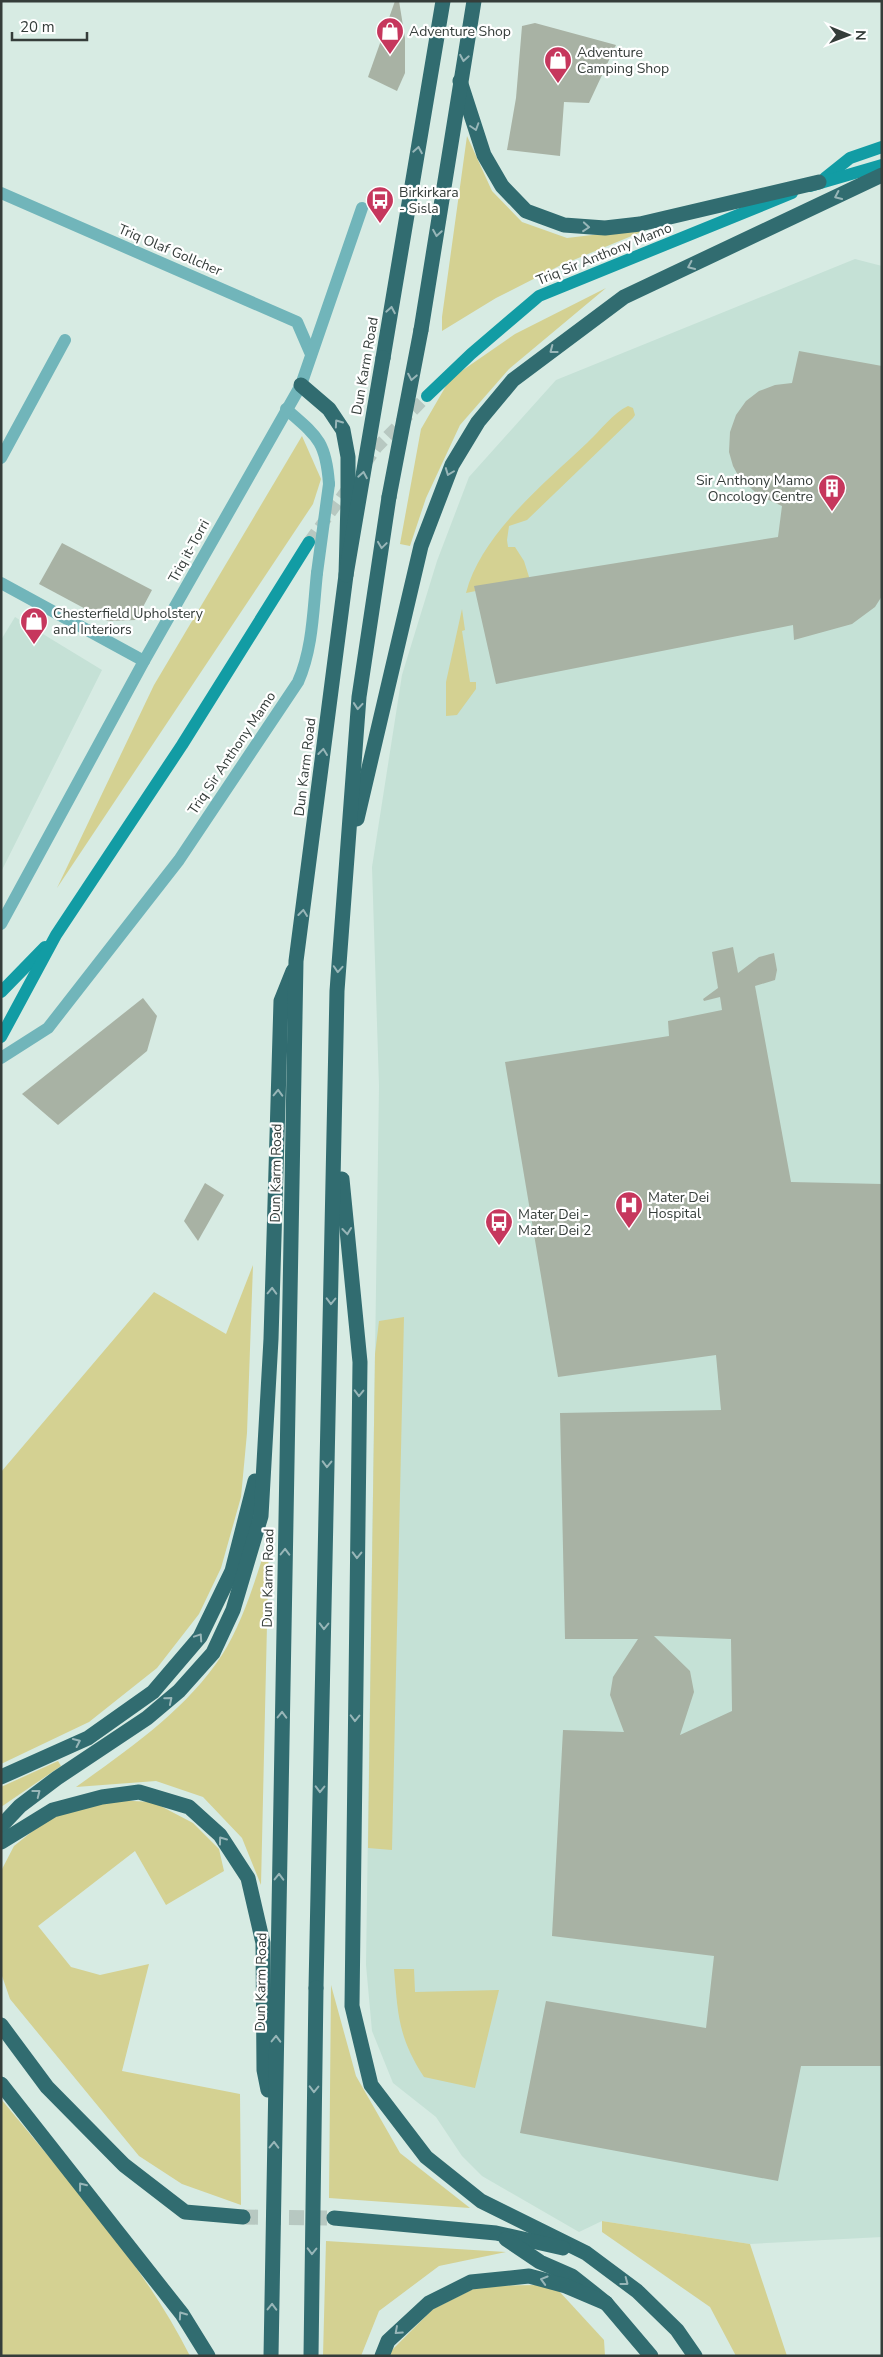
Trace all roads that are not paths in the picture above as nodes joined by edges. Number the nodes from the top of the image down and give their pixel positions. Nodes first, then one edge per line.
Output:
1 (434, 1) edge
2 (443, 1) edge
3 (474, 1) edge
4 (440, 22) junction
5 (460, 81) junction
6 (882, 147) edge
7 (882, 165) edge
8 (882, 175) edge
9 (819, 182) junction
10 (1, 193) edge
11 (362, 208) dead end
12 (65, 340) dead end
13 (310, 352) junction
14 (301, 385) junction
15 (427, 396) tunnel mouth
16 (286, 408) junction
17 (1, 458) edge
18 (309, 542) tunnel mouth
19 (346, 574) junction
20 (1, 583) edge
21 (144, 661) junction
22 (346, 868) junction
23 (1, 924) edge
24 (56, 935) junction
25 (296, 961) junction
26 (1, 992) edge
27 (1, 1037) edge
28 (1, 1058) edge
29 (335, 1113) junction
30 (271, 1339) junction
31 (1, 1777) edge
32 (1, 1826) edge
33 (1, 1842) edge
34 (1, 2025) edge
35 (1, 2084) edge
36 (274, 2123) junction
37 (243, 2217) tunnel mouth
38 (334, 2218) tunnel mouth
39 (496, 2233) junction
40 (586, 2253) junction
41 (606, 2303) junction
42 (208, 2356) edge
43 (271, 2356) edge
44 (311, 2356) edge
45 (382, 2356) edge
46 (651, 2356) edge
47 (695, 2356) edge

1 - 4 highway
2 - 4 highway, Dun Karm Road
3 -> 5 highway
19 -> 4 highway, Dun Karm Road, bridge
5 -> 9 highway
5 -> 22 highway, bridge
6 - 9 main road, Triq Sir Anthony Mamo
7 - 9 main road, Triq Sir Anthony Mamo
8 -> 22 highway
9 - 15 main road, Triq Sir Anthony Mamo
10 - 13 street, Triq Olaf Gollcher
11 - 13 street, Triq it-Torri
12 - 17 street
13 - 14 street, Triq it-Torri
14 - 16 street, Triq it-Torri
19 -> 14 highway
16 - 21 street, Triq it-Torri
16 - 28 street, Triq Sir Anthony Mamo, bridge
18 - 24 main road
25 -> 19 highway, Dun Karm Road
20 - 21 street
21 - 23 street, Triq it-Torri
22 -> 29 highway
24 - 26 main road
24 - 27 main road
30 -> 25 highway
36 -> 25 highway, Dun Karm Road
29 -> 40 highway
29 -> 44 highway, bridge
31 -> 30 highway
32 -> 30 highway
36 -> 33 highway
34 - 37 highway
42 -> 35 highway
43 -> 36 highway, Dun Karm Road
38 - 39 highway
39 - 40 highway
39 - 41 highway
40 -> 47 highway
41 -> 45 highway
41 - 46 highway

